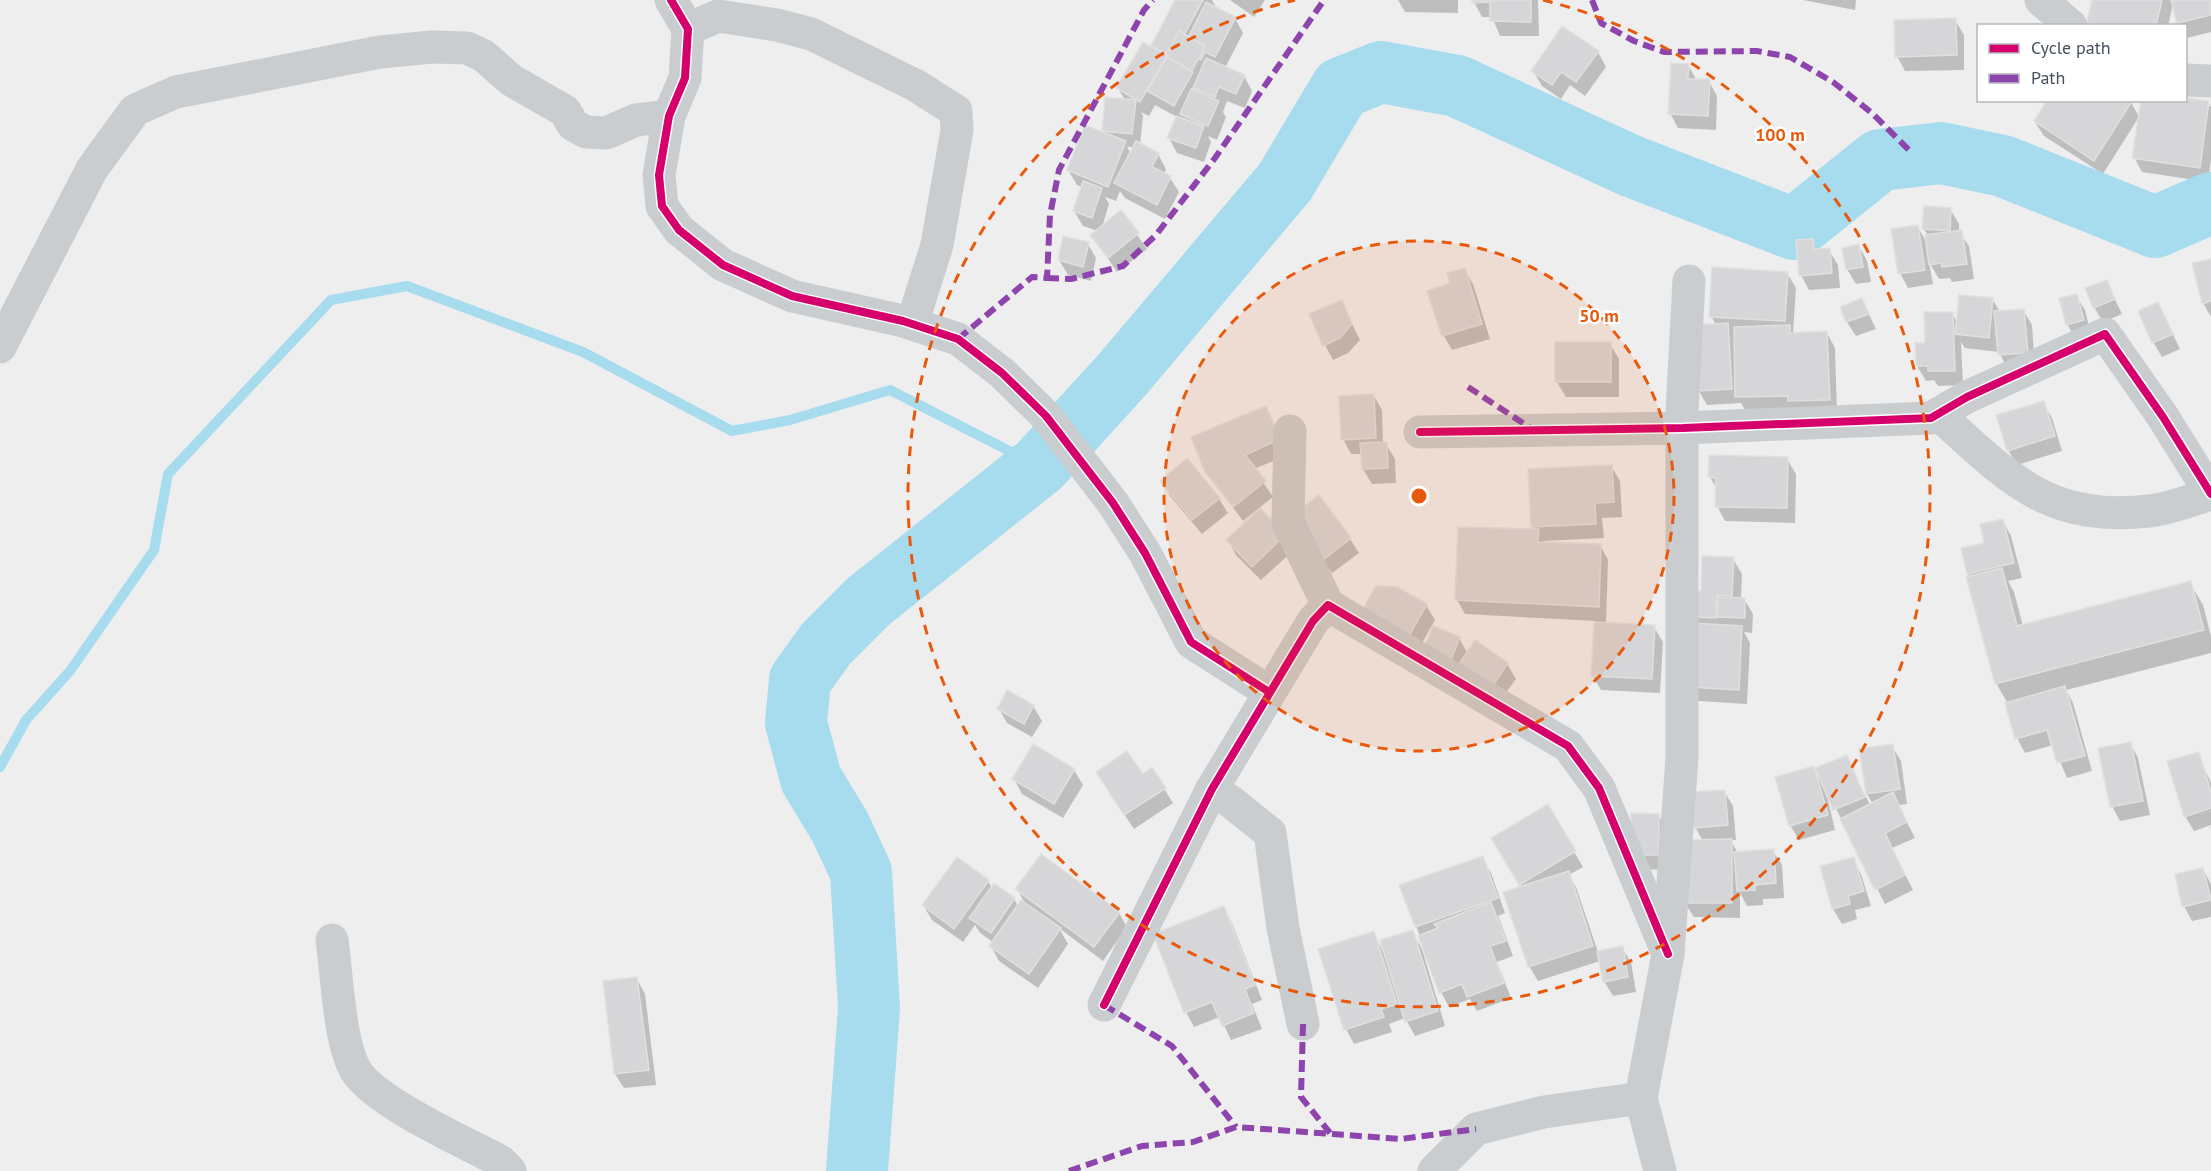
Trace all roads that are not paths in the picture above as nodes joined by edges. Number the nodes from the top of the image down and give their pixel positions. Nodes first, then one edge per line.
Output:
1 (671, 0) edge
2 (2041, 0) edge
3 (2069, 24) edge
4 (688, 29) junction
5 (2187, 80) edge
6 (2211, 81) edge
7 (669, 116) junction
8 (1689, 281) dead end
9 (912, 324) junction
10 (0, 347) edge
11 (1938, 414) junction
12 (1683, 428) junction
13 (1290, 431) dead end
14 (1420, 432) dead end
15 (2211, 494) edge
16 (1328, 605) junction
17 (1269, 692) junction
18 (1212, 789) junction
19 (332, 940) dead end
20 (1668, 954) junction
21 (1104, 1005) dead end
22 (1303, 1024) dead end
23 (1641, 1098) junction
24 (510, 1171) edge
25 (1434, 1171) edge
26 (1660, 1171) edge

1 - 4 street
2 - 3 street
4 - 7 street
4 - 9 street
5 - 6 street
7 - 9 street
7 - 10 street
8 - 12 street
9 - 17 street
11 - 12 street
11 - 15 street
11 - 15 street
12 - 14 street
12 - 20 street
13 - 16 street
16 - 17 street
16 - 20 street
17 - 18 street
18 - 21 street
18 - 22 street
19 - 24 street
20 - 23 street
23 - 25 street
23 - 26 street

